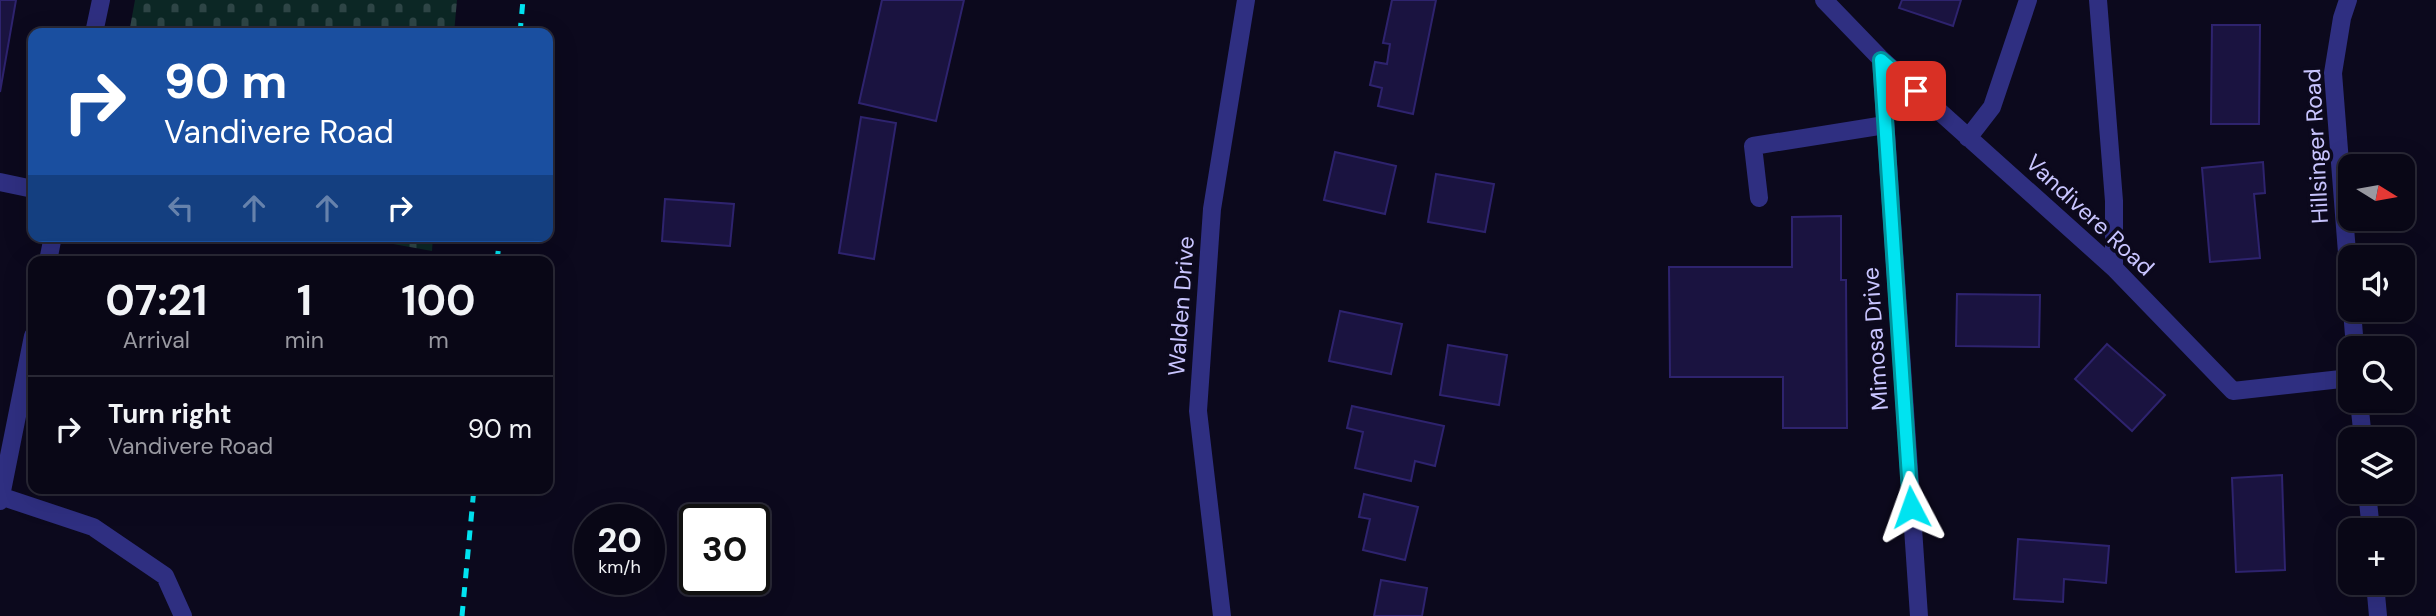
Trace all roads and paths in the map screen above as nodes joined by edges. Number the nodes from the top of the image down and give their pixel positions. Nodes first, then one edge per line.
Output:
1 (101, 0) edge
2 (1246, 0) edge
3 (1824, 0) edge
4 (2028, 0) edge
5 (2098, 0) edge
6 (2348, 0) edge
7 (95, 28) edge
8 (1881, 60) junction
9 (1885, 125) junction
10 (1968, 138) junction
11 (0, 182) edge
12 (28, 188) edge
13 (1759, 198) dead end
14 (2346, 245) edge
15 (2114, 268) junction
16 (28, 361) edge
17 (2338, 379) edge
18 (0, 498) edge
19 (2376, 595) edge
20 (183, 616) edge
21 (1222, 616) edge
22 (1919, 616) edge
23 (2378, 616) edge

1 - 7 street
2 - 21 street, Walden Drive
3 - 8 street, Vandivere Road
4 - 10 street
5 - 15 street
6 - 14 street, Hillsinger Road
8 - 9 street, Mimosa Drive
8 - 10 street, Vandivere Road
9 - 13 street
9 - 22 street, Mimosa Drive
10 - 15 street, Vandivere Road
11 - 12 street
15 - 17 street, Vandivere Road
16 - 18 street
18 - 20 street
19 - 23 street

